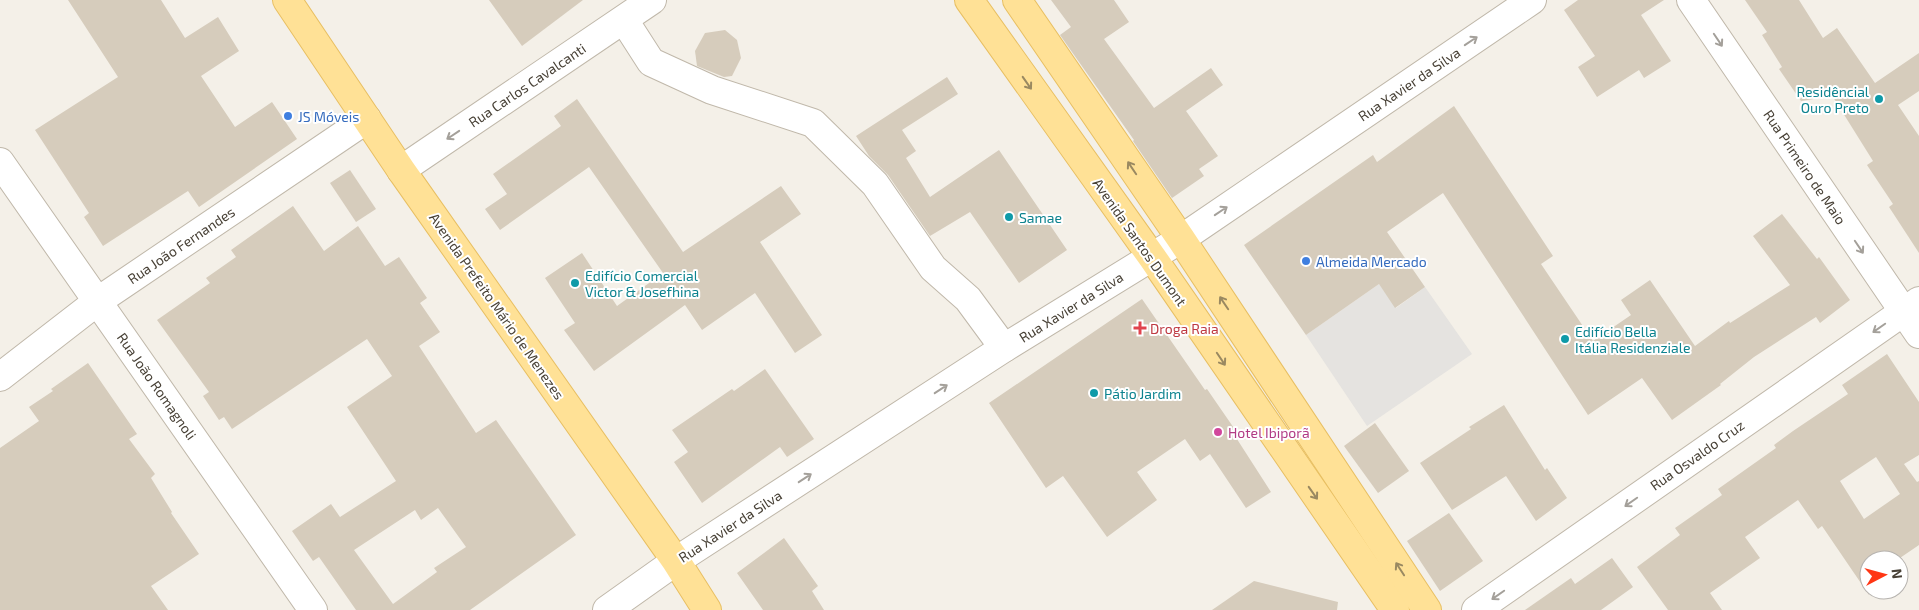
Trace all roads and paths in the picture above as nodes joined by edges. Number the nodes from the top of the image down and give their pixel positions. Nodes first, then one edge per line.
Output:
1 (287, 0) edge
2 (968, 0) edge
3 (1017, 0) edge
4 (1532, 0) edge
5 (1691, 0) edge
6 (640, 6) edge
7 (1035, 26) junction
8 (1004, 50) junction
9 (367, 119) junction
10 (0, 162) edge
11 (402, 170) junction
12 (1181, 239) junction
13 (1152, 257) junction
14 (98, 301) junction
15 (1911, 306) edge
16 (1919, 334) edge
17 (1004, 348) junction
18 (0, 377) edge
19 (1292, 405) junction
20 (1265, 423) junction
21 (676, 561) junction
22 (313, 610) edge
23 (607, 610) edge
24 (708, 610) edge
25 (1395, 610) edge
26 (1427, 610) edge
27 (1476, 610) edge

1 - 9 main road, Avenida Prefeito Mário de Menezes
2 - 8 main road, Avenida Santos Dumont
3 - 7 main road
12 -> 4 street, Rua Xavier da Silva
5 -> 15 street, Rua Primeiro de Maio
6 -> 11 street, Rua Carlos Cavalcanti
6 - 17 street
7 - 8 main road
12 -> 7 main road
8 -> 13 main road, Avenida Santos Dumont
9 - 11 main road, Avenida Prefeito Mário de Menezes
9 - 14 street, Rua João Fernandes
10 - 14 street, Rua João Romagnoli
11 - 21 main road, Avenida Prefeito Mário de Menezes
12 - 13 street, Rua Xavier da Silva
19 -> 12 main road
13 - 17 street, Rua Xavier da Silva
13 -> 20 main road, Avenida Santos Dumont
14 - 18 street, Rua João Fernandes
14 - 22 street, Rua João Romagnoli
15 - 16 street, Rua Primeiro de Maio
15 -> 27 street, Rua Osvaldo Cruz
21 -> 17 street, Rua Xavier da Silva
19 - 20 main road
26 -> 19 main road
20 -> 25 main road, Avenida Santos Dumont
21 - 23 street, Rua Xavier da Silva
21 - 24 main road, Avenida Prefeito Mário de Menezes

